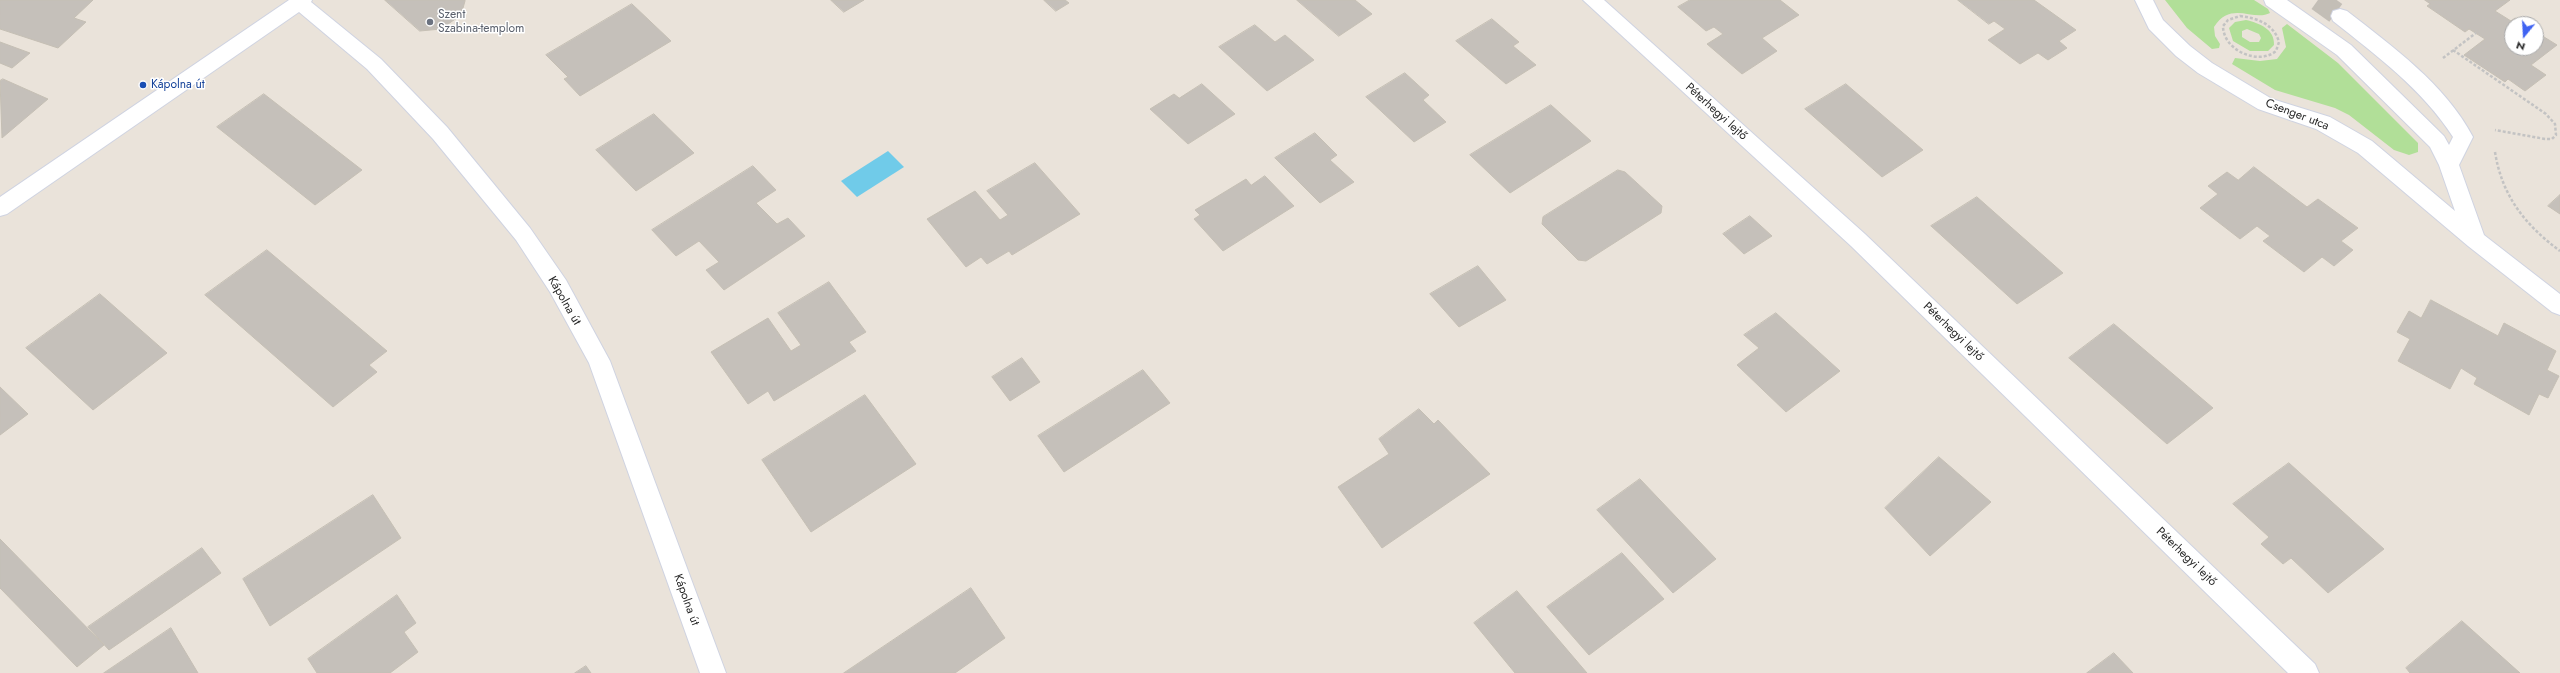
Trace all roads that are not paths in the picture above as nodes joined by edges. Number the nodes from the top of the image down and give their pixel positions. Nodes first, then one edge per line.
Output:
1 (1592, 0) edge
2 (2144, 0) edge
3 (2273, 0) edge
4 (301, 1) edge
5 (2340, 16) tunnel mouth
6 (2449, 165) junction
7 (0, 208) edge
8 (2475, 240) junction
9 (2560, 306) edge
10 (713, 673) edge
11 (2306, 673) edge

1 - 11 street, Péterhegyi lejtő
2 - 8 street, Csenger utca
3 - 6 street
4 - 7 street
4 - 10 street, Kápolna út
5 - 6 street
6 - 8 street
8 - 9 street, Csenger utca

